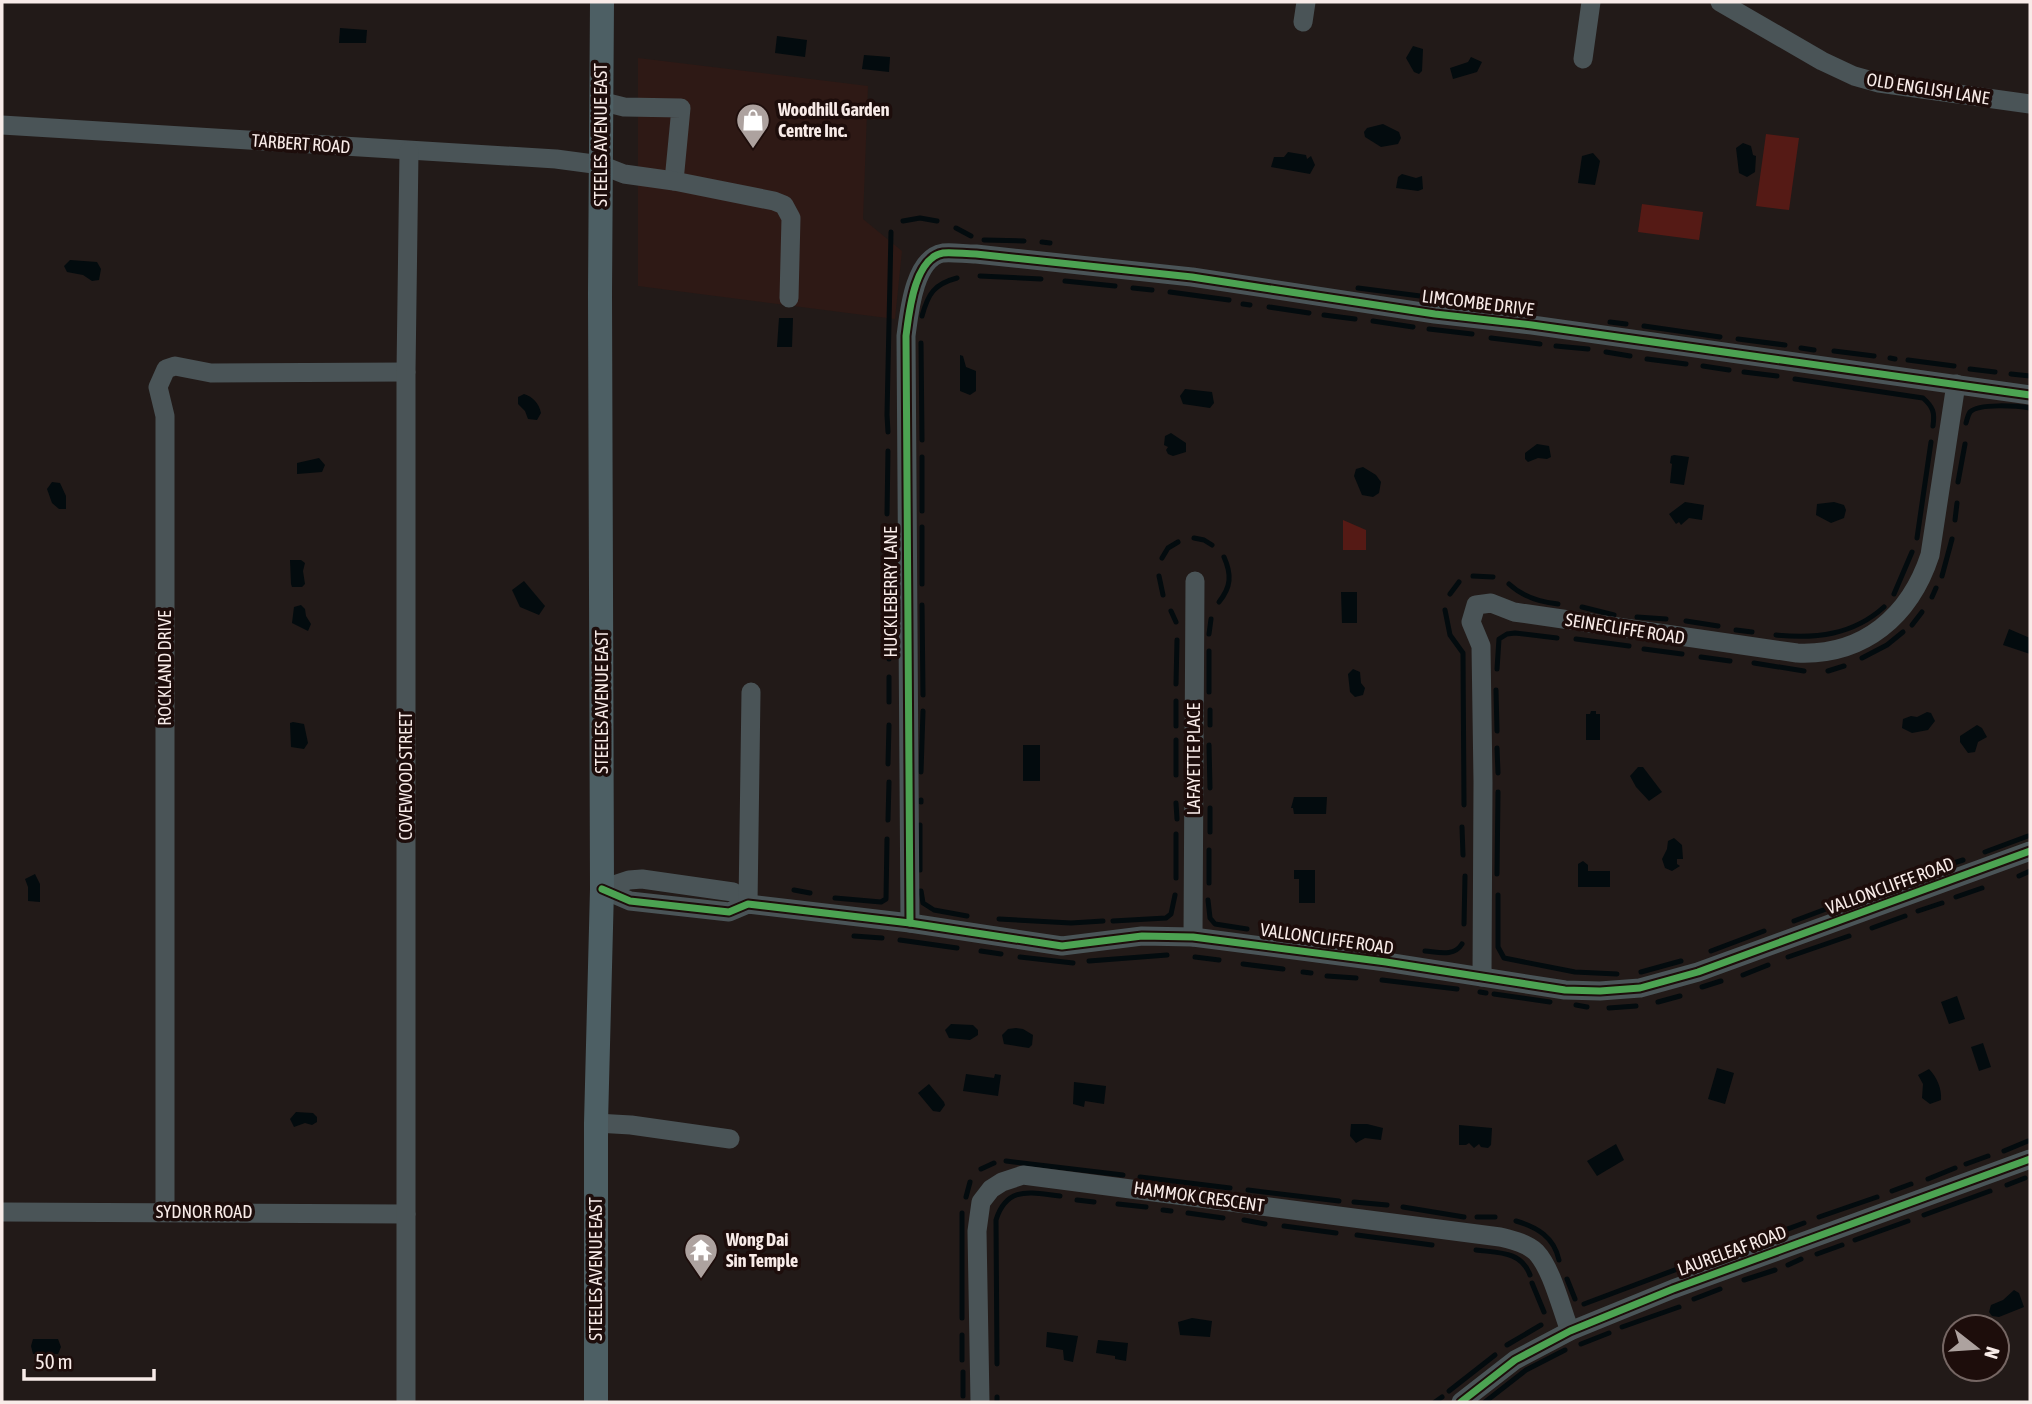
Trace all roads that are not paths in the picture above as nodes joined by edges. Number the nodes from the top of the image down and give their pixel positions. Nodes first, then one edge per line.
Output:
1 (602, 2) edge
2 (1306, 2) edge
3 (1591, 2) edge
4 (1720, 2) edge
5 (1303, 22) dead end
6 (1583, 59) dead end
7 (600, 101) junction
8 (2030, 104) edge
9 (2, 125) edge
10 (409, 151) junction
11 (600, 165) junction
12 (674, 181) junction
13 (926, 265) joint
14 (789, 298) dead end
15 (406, 372) junction
16 (1956, 384) junction
17 (2030, 395) edge
18 (1195, 582) dead end
19 (751, 692) dead end
20 (2030, 851) edge
21 (602, 889) junction
22 (748, 904) junction
23 (910, 923) junction
24 (1193, 937) junction
25 (1482, 977) junction
26 (596, 1123) junction
27 (730, 1139) dead end
28 (2030, 1159) edge
29 (165, 1211) junction
30 (2, 1212) edge
31 (406, 1214) junction
32 (1570, 1331) junction
33 (406, 1402) edge
34 (596, 1402) edge
35 (980, 1402) edge
36 (1461, 1402) edge

1 - 7 main road, STEELES AVENUE EAST
2 - 5 street
3 - 6 street
4 - 8 street, OLD ENGLISH LANE
7 - 11 main road, STEELES AVENUE EAST
7 - 12 street
9 - 10 street, TARBERT ROAD
10 - 11 street, TARBERT ROAD
10 - 15 street, COVEWOOD STREET
11 - 12 street, TARBERT ROAD
11 - 21 main road, STEELES AVENUE EAST
12 - 14 street, TARBERT ROAD
13 - 16 street, LIMCOMBE DRIVE
13 - 23 street, HUCKLEBERRY LANE
15 - 29 street, ROCKLAND DRIVE
15 - 31 street, COVEWOOD STREET
16 - 17 street, LIMCOMBE DRIVE
16 - 25 street, SEINECLIFFE ROAD
18 - 24 street, LAFAYETTE PLACE
19 - 22 street
20 - 25 street, VALLONCLIFFE ROAD
21 - 22 street, VALLONCLIFFE ROAD
21 - 26 main road, STEELES AVENUE EAST
22 - 23 street, VALLONCLIFFE ROAD
23 - 24 street, VALLONCLIFFE ROAD
24 - 25 street, VALLONCLIFFE ROAD
26 - 27 street
26 - 34 main road, STEELES AVENUE EAST
28 - 32 street, LAURELEAF ROAD
29 - 30 street, SYDNOR ROAD
29 - 31 street, SYDNOR ROAD
31 - 33 street, COVEWOOD STREET
32 - 35 street, HAMMOK CRESCENT
32 - 36 street, LAURELEAF ROAD

